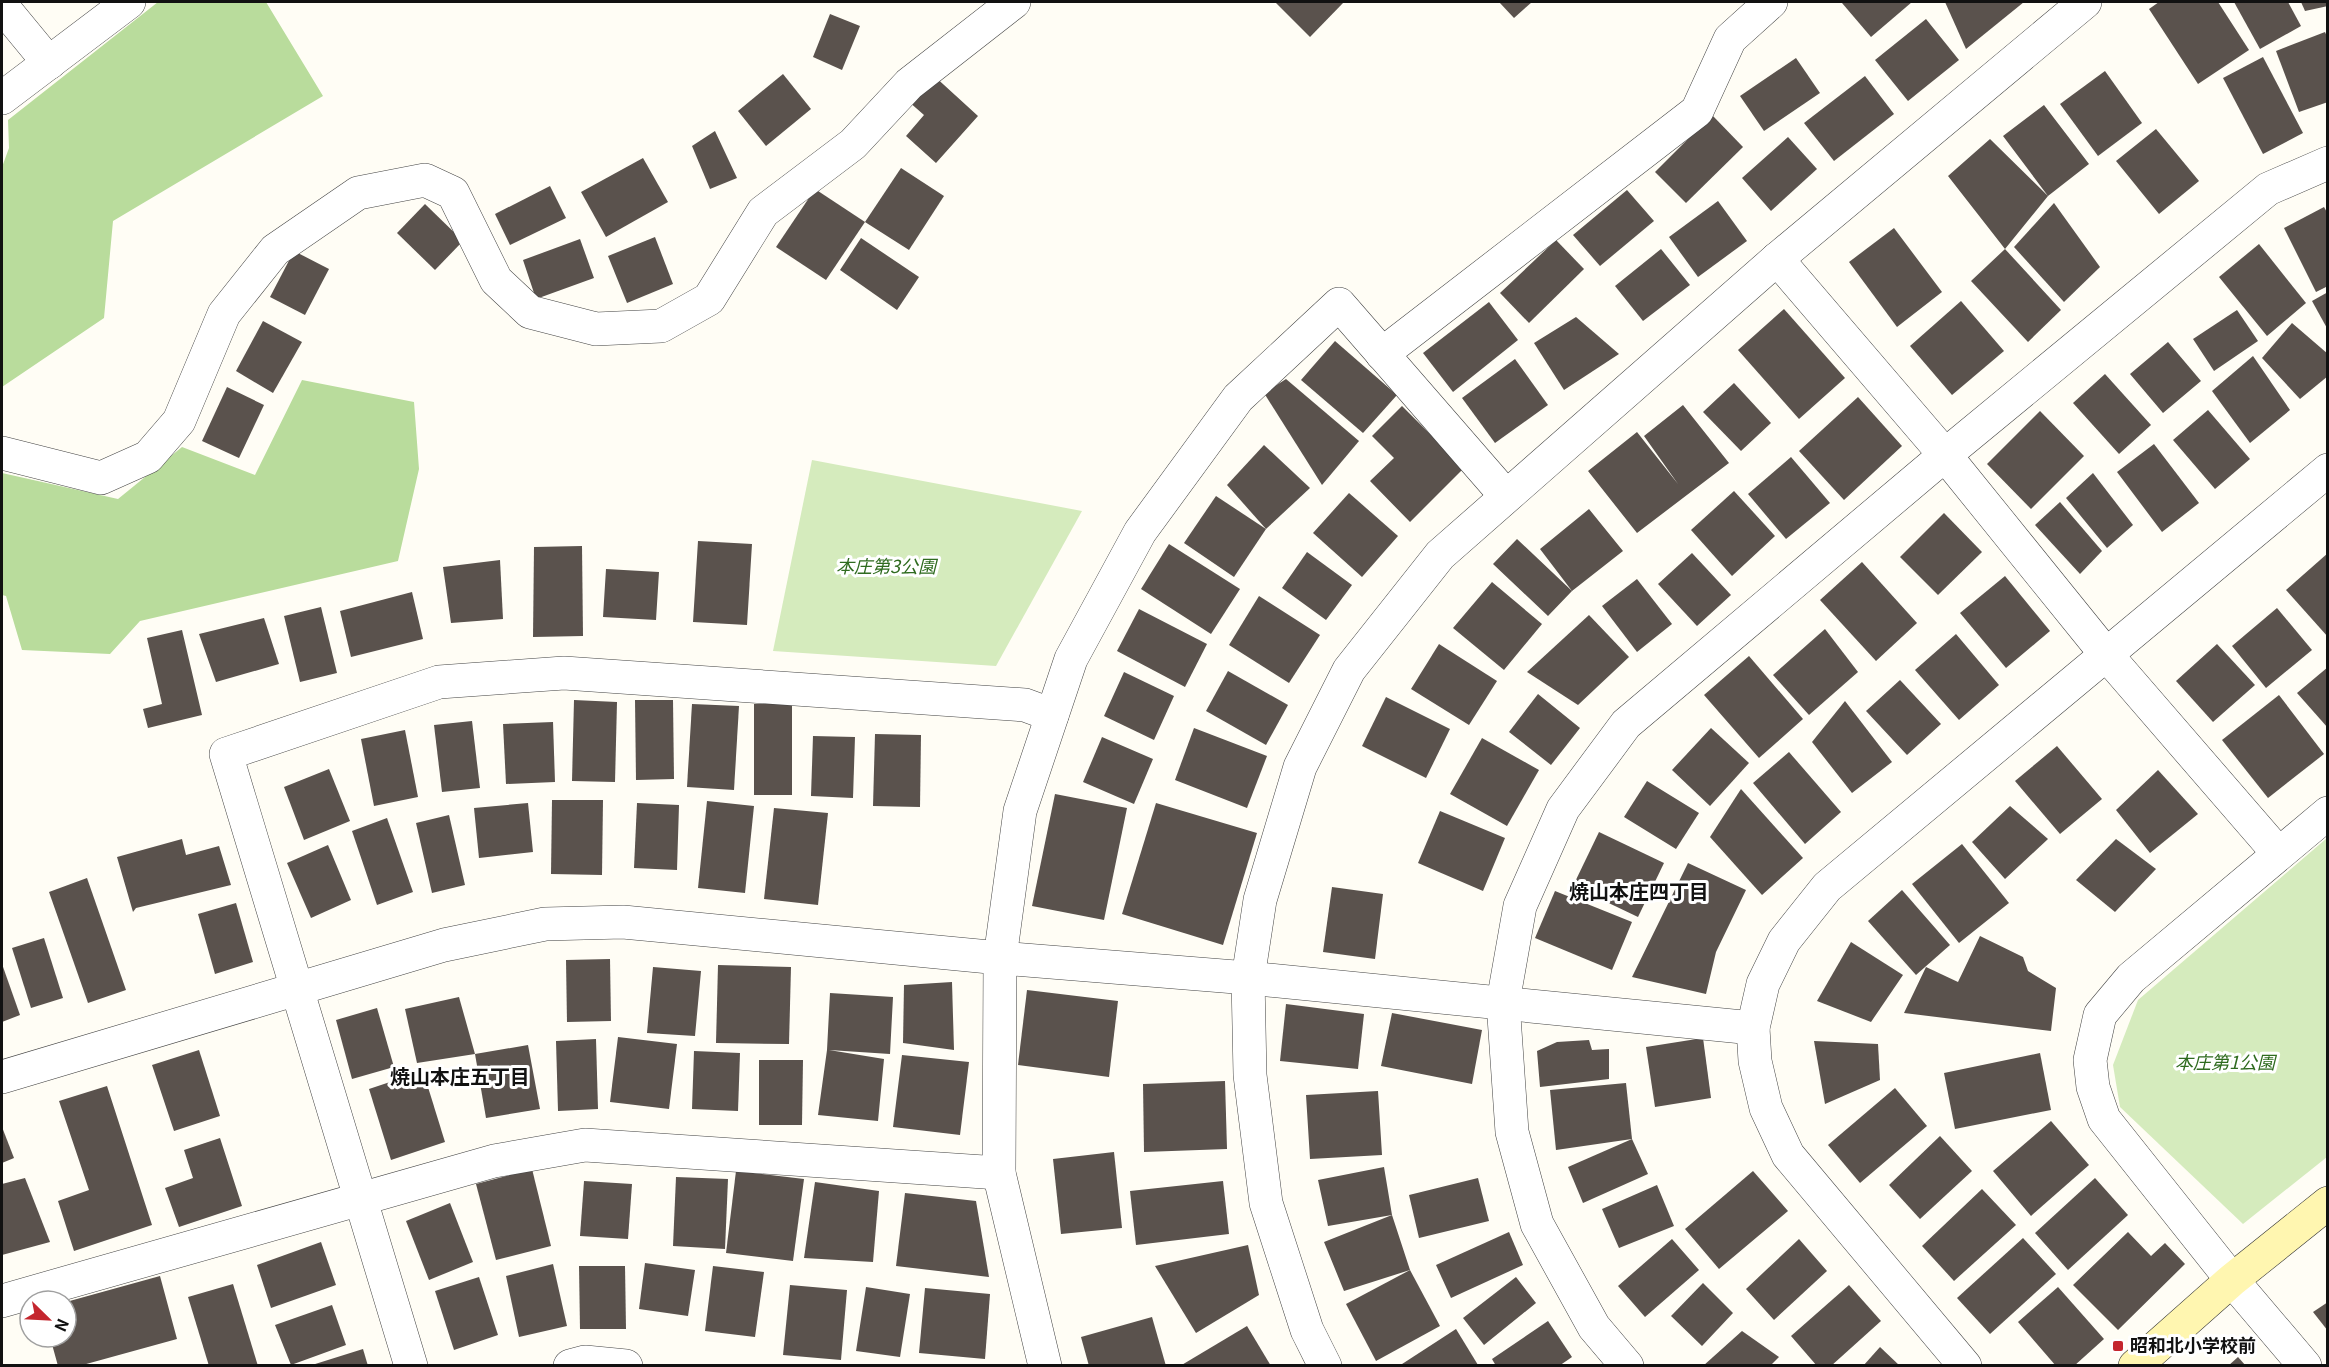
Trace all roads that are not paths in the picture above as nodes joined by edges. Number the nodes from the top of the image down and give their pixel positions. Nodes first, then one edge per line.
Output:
1 (129, 2) edge
2 (1014, 2) edge
3 (1771, 2) edge
4 (2070, 5) edge
5 (2, 6) edge
6 (50, 63) junction
7 (2, 98) edge
8 (2328, 163) edge
9 (1777, 259) junction
10 (1382, 354) junction
11 (2, 453) edge
12 (1945, 455) junction
13 (2328, 470) edge
14 (1506, 496) junction
15 (2105, 653) junction
16 (1052, 715) junction
17 (2328, 813) edge
18 (2278, 853) junction
19 (1000, 958) junction
20 (1248, 978) junction
21 (297, 989) junction
22 (1503, 1002) junction
23 (1753, 1028) junction
24 (2, 1077) edge
25 (999, 1173) junction
26 (361, 1198) junction
27 (2328, 1203) edge
28 (2232, 1280) junction
29 (2, 1301) edge
30 (411, 1365) edge
31 (570, 1365) edge
32 (626, 1365) edge
33 (1045, 1365) edge
34 (1325, 1365) edge
35 (1627, 1365) edge
36 (1965, 1365) edge
37 (2135, 1365) edge
38 (2305, 1365) edge

1 - 6 street
2 - 11 street
3 - 10 street
4 - 9 street
5 - 6 street
6 - 7 street
8 - 12 street
9 - 12 street
9 - 14 street
10 - 14 street
10 - 16 street
12 - 15 street
12 - 22 street
13 - 15 street
14 - 20 street
15 - 18 street
15 - 23 street
16 - 19 street
16 - 21 street
17 - 18 street
18 - 28 street
19 - 20 street
19 - 21 street
19 - 25 street
20 - 22 street
20 - 34 street
21 - 24 street
21 - 26 street
22 - 23 street
22 - 35 street
23 - 36 street
25 - 26 street
25 - 33 street
26 - 29 street
26 - 30 street
27 - 28 street
28 - 37 street
28 - 38 street
31 - 32 street

